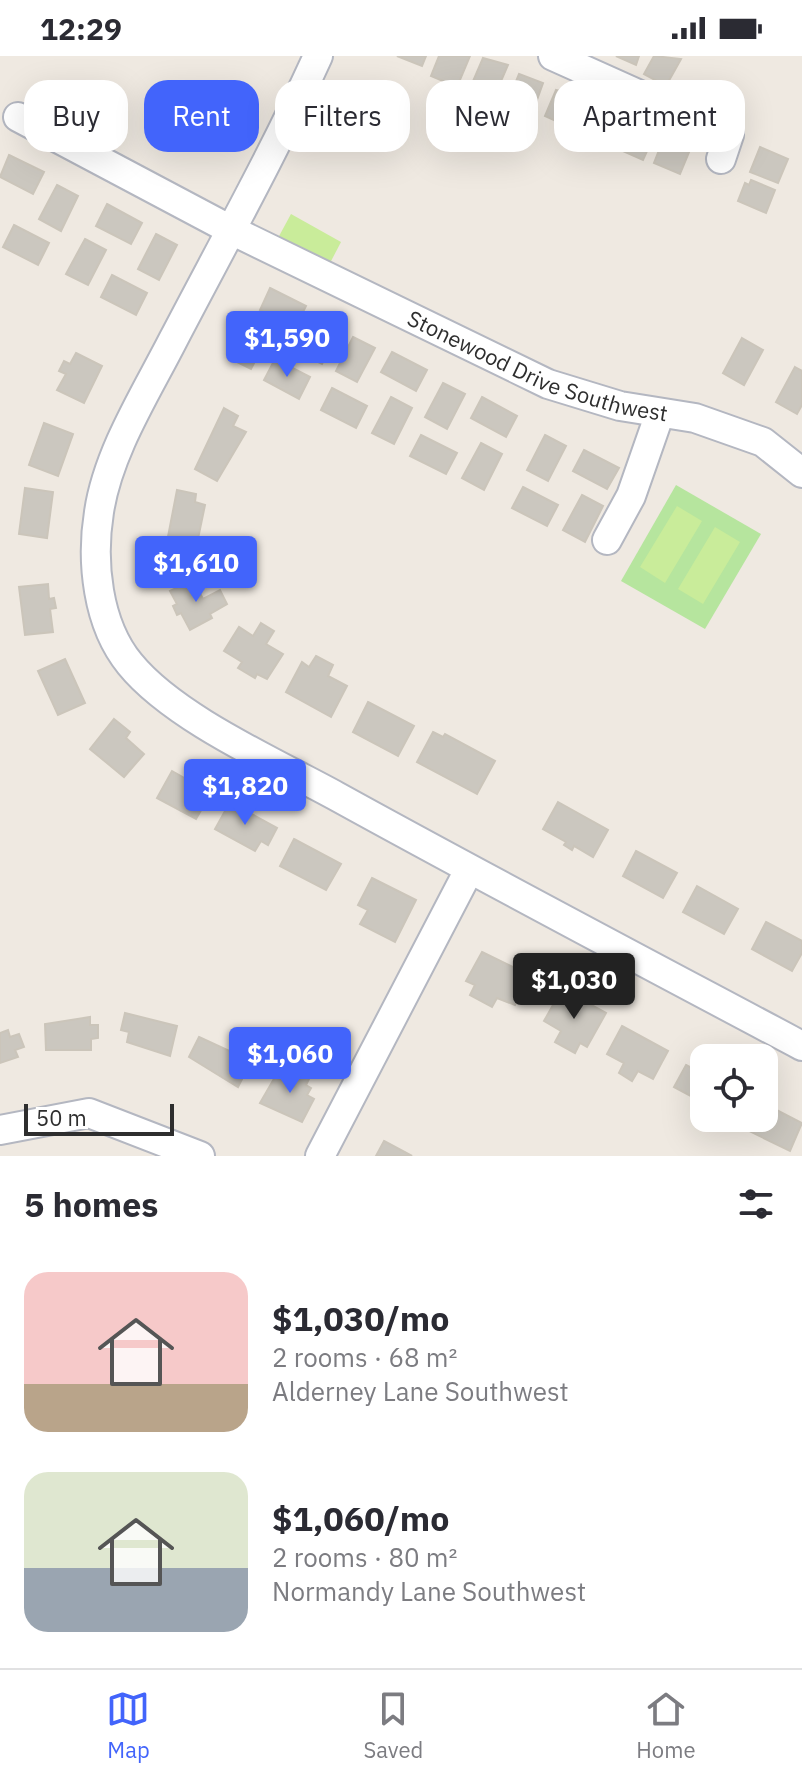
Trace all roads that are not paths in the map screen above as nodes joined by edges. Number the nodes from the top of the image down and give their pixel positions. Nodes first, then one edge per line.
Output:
1 (318, 56) edge
2 (553, 56) edge
3 (18, 117) dead end
4 (721, 159) dead end
5 (231, 230) junction
6 (660, 413) junction
7 (802, 473) edge
8 (607, 540) dead end
9 (469, 870) junction
10 (802, 1046) edge
11 (0, 1130) edge
12 (200, 1156) edge
13 (320, 1156) edge

1 - 5 street
2 - 4 street
3 - 5 street, Stonewood Drive Southwest
5 - 6 street, Stonewood Drive Southwest
5 - 9 street
6 - 7 street, Stonewood Drive Southwest
6 - 8 street
9 - 10 street
9 - 13 street
11 - 12 street

